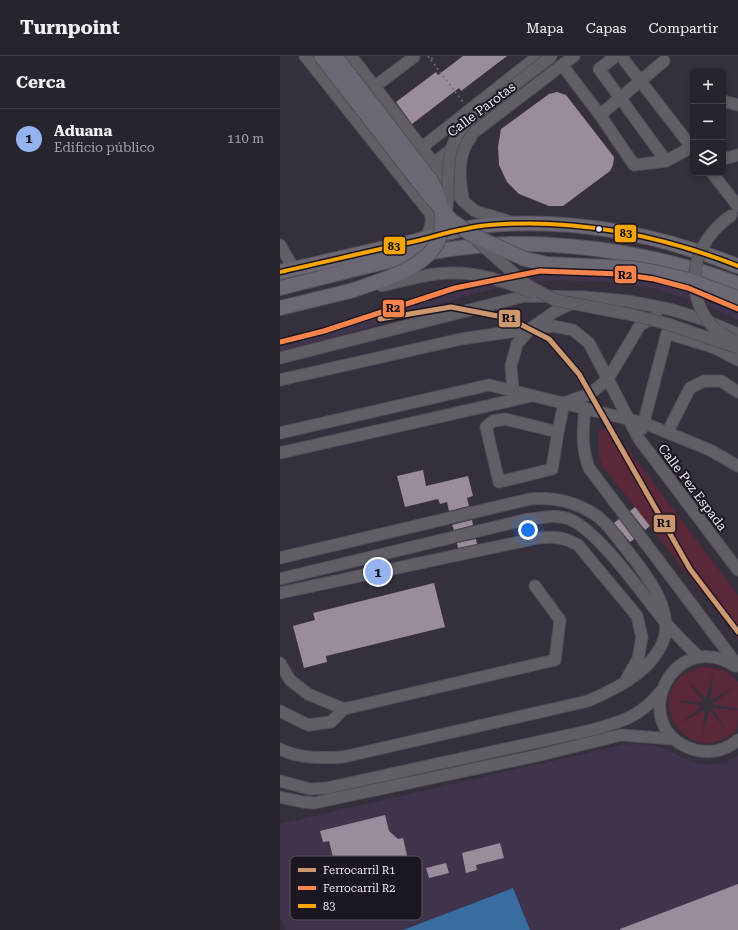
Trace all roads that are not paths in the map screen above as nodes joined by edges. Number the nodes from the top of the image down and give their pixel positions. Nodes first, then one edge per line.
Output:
1 (306, 56) edge
2 (321, 56) edge
3 (336, 56) edge
4 (351, 56) edge
5 (538, 56) edge
6 (552, 56) edge
7 (574, 56) edge
8 (616, 56) edge
9 (621, 56) edge
10 (414, 57) dead end
11 (664, 61) dead end
12 (562, 65) junction
13 (640, 81) junction
14 (374, 87) junction
15 (620, 98) junction
16 (726, 102) edge
17 (738, 105) edge
18 (600, 115) junction
19 (476, 130) junction
20 (690, 145) edge
21 (421, 148) junction
22 (690, 149) edge
23 (738, 155) edge
24 (726, 158) edge
25 (666, 161) junction
26 (433, 164) junction
27 (395, 169) junction
28 (714, 176) edge
29 (406, 184) junction
30 (464, 201) junction
31 (738, 206) edge
32 (738, 212) edge
33 (517, 224) junction
34 (443, 228) junction
35 (472, 235) junction
36 (424, 239) junction
37 (280, 245) edge
38 (708, 254) junction
39 (738, 256) edge
40 (738, 266) edge
41 (294, 269) junction
42 (280, 272) edge
43 (738, 284) edge
44 (280, 288) edge
45 (350, 291) junction
46 (584, 297) junction
47 (738, 298) edge
48 (555, 300) junction
49 (280, 308) edge
50 (669, 309) junction
51 (530, 329) junction
52 (738, 334) edge
53 (738, 344) edge
54 (738, 348) edge
55 (280, 358) edge
56 (738, 360) edge
57 (280, 380) edge
58 (608, 380) junction
59 (513, 390) junction
60 (738, 392) edge
61 (534, 395) junction
62 (564, 403) junction
63 (585, 408) junction
64 (629, 419) junction
65 (644, 422) junction
66 (668, 431) junction
67 (558, 432) junction
68 (280, 433) edge
69 (639, 439) junction
70 (280, 453) edge
71 (738, 466) edge
72 (280, 558) edge
73 (738, 570) edge
74 (280, 580) edge
75 (535, 586) dead end
76 (280, 593) edge
77 (666, 624) junction
78 (698, 657) junction
79 (280, 663) edge
80 (738, 667) edge
81 (622, 686) junction
82 (662, 690) junction
83 (344, 709) junction
84 (280, 711) edge
85 (674, 739) junction
86 (738, 741) edge
87 (280, 749) edge
88 (280, 781) edge
89 (280, 797) edge

1 - 27 street
2 - 35 main road, bridge
3 - 34 main road, bridge
4 - 14 street
5 - 21 street, Calle Parotas
6 - 34 street, bridge
7 - 12 street, Calle Parotas
8 - 15 street
9 - 13 street
10 - 14 street
11 - 13 street
12 - 18 street
12 - 19 street, Calle Parotas
13 - 15 street
13 - 20 street
14 - 21 street
15 - 18 street
15 - 25 street
16 - 17 street
18 - 25 street
19 - 26 street, Calle Parotas
19 - 30 street
21 - 26 street
21 - 27 street, Calle Parotas
22 - 25 street
23 - 24 street
26 - 29 street, Calle Parotas
26 - 30 street
27 - 29 street
28 - 31 street
29 - 36 street
30 - 33 street
32 - 53 street, bridge
33 - 36 main road
33 - 38 main road
34 - 45 main road, bridge
35 - 47 main road, bridge
35 - 48 street, bridge
36 - 41 main road
37 - 41 street
38 - 39 street
38 - 40 main road
41 - 42 main road
43 - 44 main road
45 - 48 street, bridge
45 - 49 main road
46 - 50 street
46 - 51 street
46 - 55 street
48 - 54 street, bridge
50 - 52 street
50 - 58 street
51 - 57 street
51 - 58 street
51 - 59 street
56 - 65 street
58 - 62 street
58 - 64 street, Calle Pez Espada
59 - 61 street
59 - 68 street
60 - 66 street
61 - 62 street
61 - 70 street
62 - 63 street
62 - 67 street
63 - 64 street
63 - 80 street
64 - 65 street
64 - 69 street, Calle Pez Espada
65 - 66 street
65 - 69 street
66 - 71 street
67 - 67 street
69 - 73 street, Calle Pez Espada
72 - 77 street
74 - 77 street
75 - 83 street
76 - 81 street
77 - 78 street
77 - 81 street
78 - 80 street
78 - 82 street
79 - 83 street
81 - 87 street
82 - 85 street
82 - 88 street
83 - 84 street
85 - 86 street
85 - 89 street

